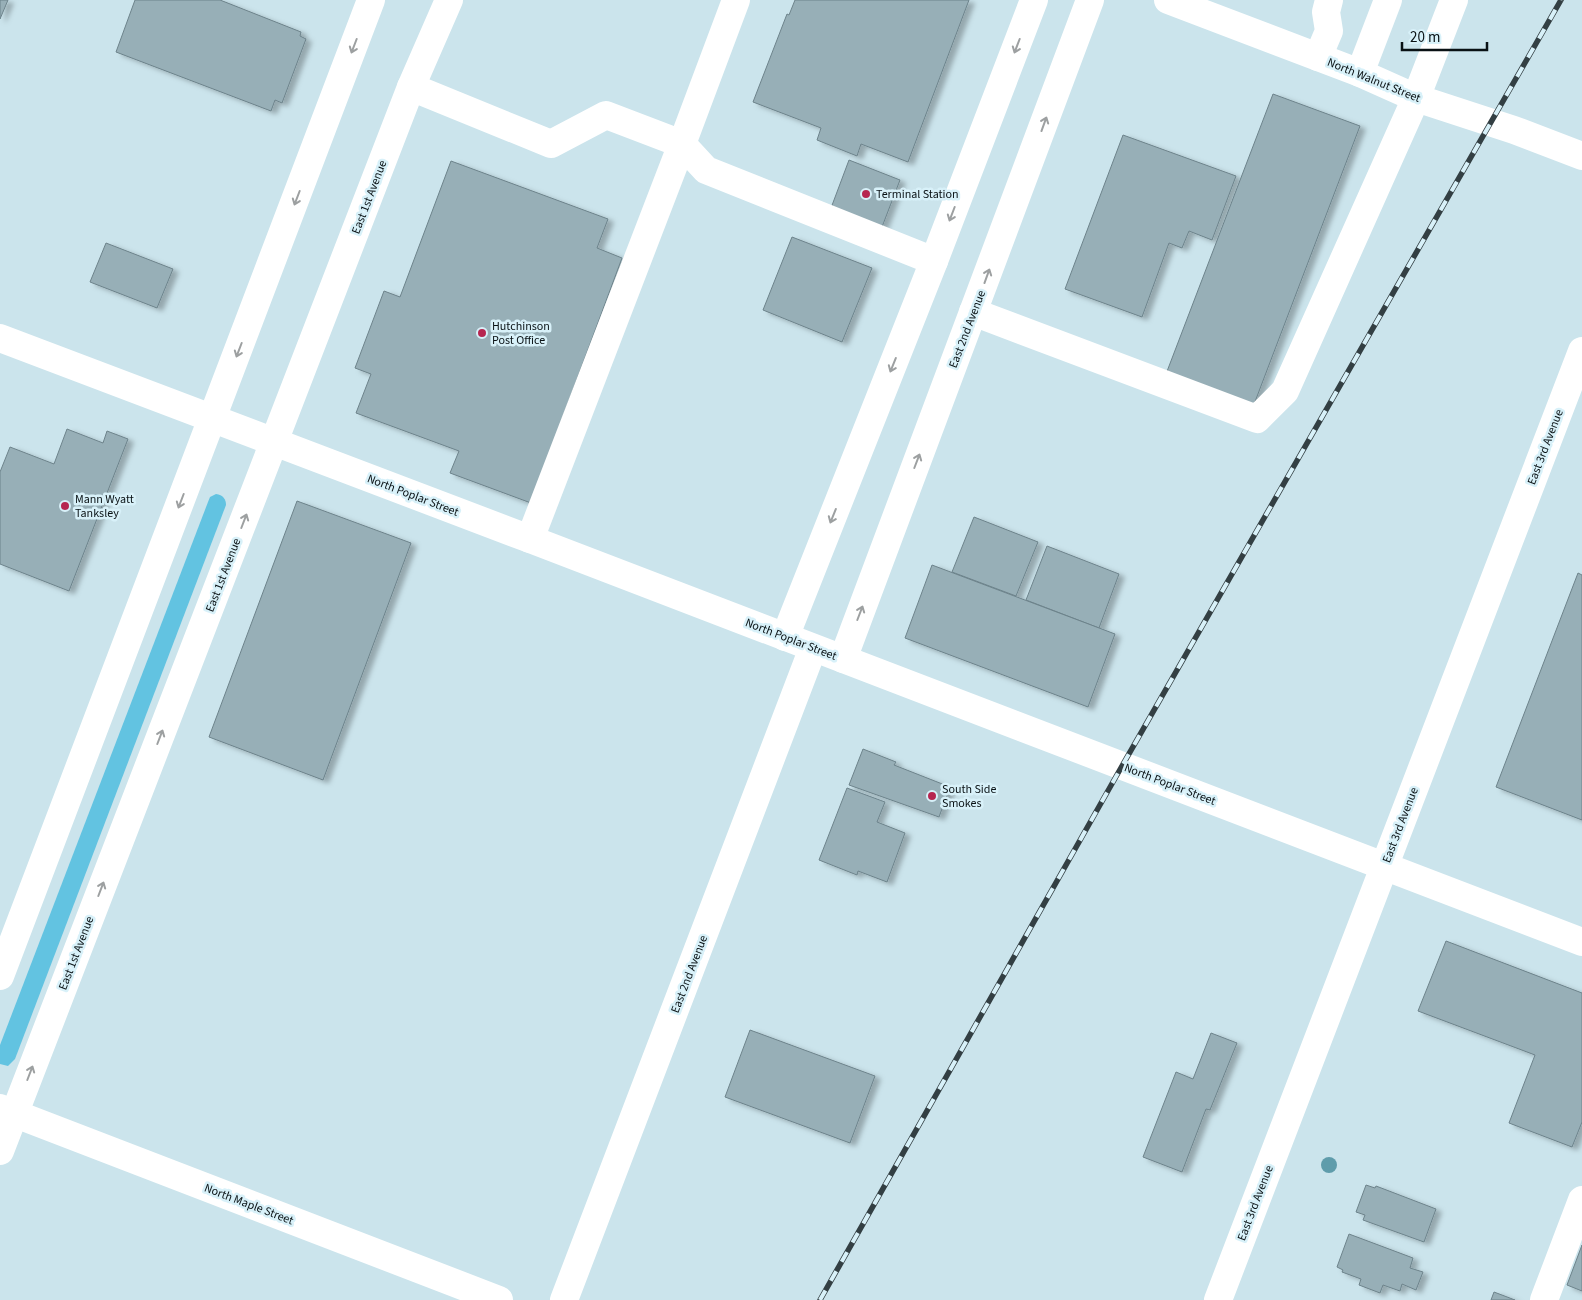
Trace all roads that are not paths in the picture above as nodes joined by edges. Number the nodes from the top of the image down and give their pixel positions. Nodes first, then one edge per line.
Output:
1 (372, 0) edge
2 (449, 0) edge
3 (736, 0) edge
4 (1034, 0) edge
5 (1090, 0) edge
6 (1168, 0) edge
7 (1329, 0) edge
8 (1347, 0) edge
9 (1388, 0) edge
10 (1454, 0) edge
11 (1328, 31) junction
12 (1318, 57) junction
13 (1360, 73) junction
14 (411, 87) junction
15 (1416, 98) junction
16 (682, 144) junction
17 (1582, 156) edge
18 (934, 261) junction
19 (973, 312) junction
20 (0, 338) edge
21 (1582, 351) edge
22 (213, 419) junction
23 (274, 443) junction
24 (530, 539) junction
25 (785, 637) junction
26 (813, 648) junction
27 (843, 659) junction
28 (1384, 866) junction
29 (1582, 942) edge
30 (0, 976) edge
31 (7, 1111) edge
32 (0, 1151) edge
33 (1582, 1200) edge
34 (499, 1300) edge
35 (564, 1300) edge
36 (1218, 1300) edge
37 (1544, 1300) edge

1 -> 22 street
2 - 14 street, East 1st Avenue
3 - 16 street
4 -> 18 street
19 -> 5 street, East 2nd Avenue
6 - 12 street, North Walnut Street
7 - 11 street
8 - 11 street
9 - 13 street
10 - 15 street
11 - 12 street
12 - 13 street, North Walnut Street
13 - 15 street, North Walnut Street
14 - 16 street
14 - 23 street, East 1st Avenue
15 - 17 street, North Walnut Street
15 - 19 street
16 - 18 street
16 - 24 street
18 -> 25 street
27 -> 19 street, East 2nd Avenue
20 - 22 street, North Poplar Street
21 - 28 street, East 3rd Avenue
22 - 23 street, North Poplar Street
22 -> 30 street
23 - 24 street, North Poplar Street
31 -> 23 street, East 1st Avenue
24 - 25 street, North Poplar Street
25 - 26 street, North Poplar Street
26 - 27 street, North Poplar Street
26 - 35 street, East 2nd Avenue
27 - 28 street, North Poplar Street
28 - 29 street, North Poplar Street
28 - 36 street, East 3rd Avenue
31 - 32 street, East 1st Avenue
31 - 34 street, North Maple Street
33 - 37 street

